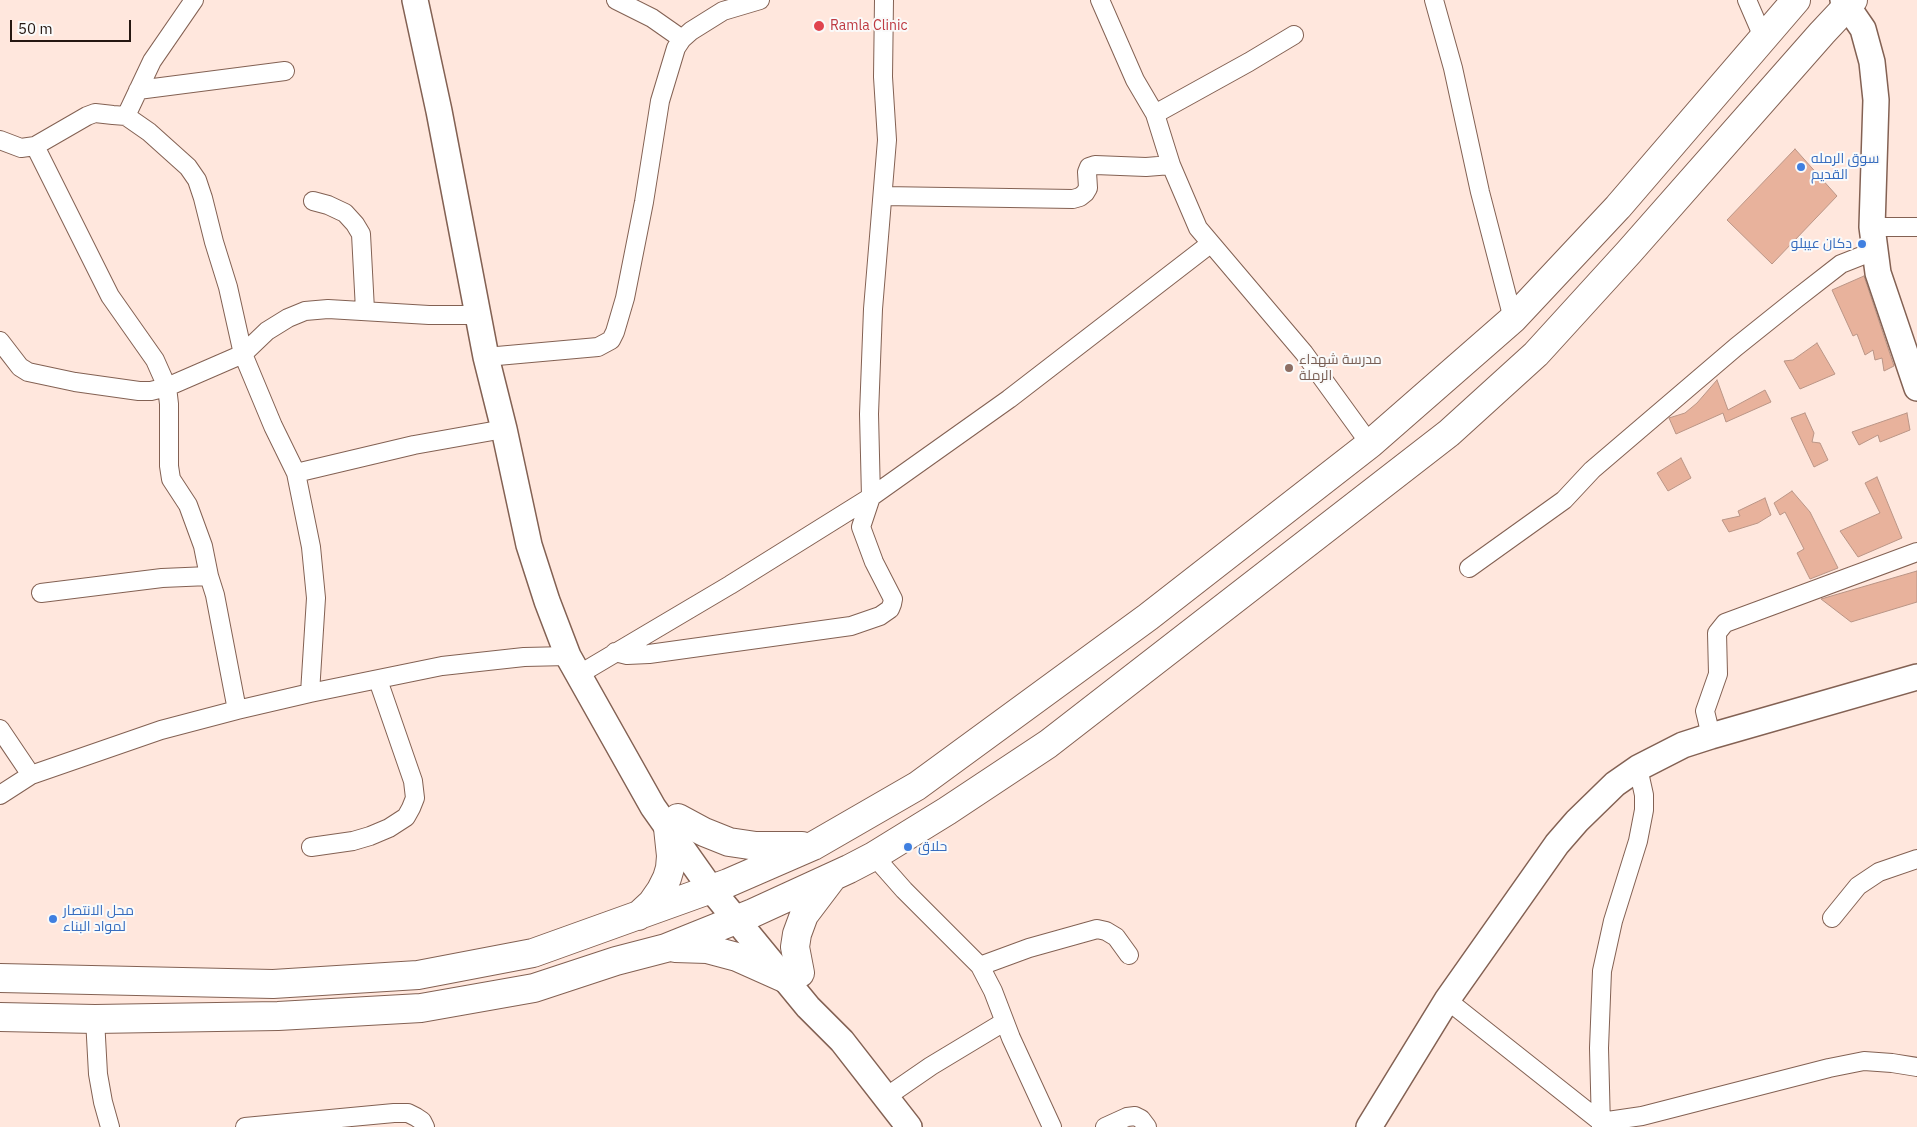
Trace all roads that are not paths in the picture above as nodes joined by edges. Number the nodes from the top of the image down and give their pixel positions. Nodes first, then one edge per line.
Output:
1 (194, 0) edge
2 (415, 0) edge
3 (616, 0) edge
4 (760, 0) edge
5 (884, 0) edge
6 (1100, 0) edge
7 (1434, 0) edge
8 (1747, 0) edge
9 (1796, 0) edge
10 (1848, 2) edge
11 (722, 5) edge
12 (1294, 35) dead end
13 (1763, 38) junction
14 (682, 39) junction
15 (285, 71) dead end
16 (138, 90) junction
17 (1155, 114) junction
18 (126, 116) junction
19 (0, 140) edge
20 (35, 146) junction
21 (1171, 165) junction
22 (883, 196) junction
23 (313, 201) dead end
24 (1872, 227) junction
25 (1917, 227) edge
26 (1210, 244) junction
27 (1874, 251) junction
28 (366, 310) junction
29 (478, 315) junction
30 (1513, 319) junction
31 (0, 341) edge
32 (243, 354) junction
33 (486, 357) junction
34 (167, 387) junction
35 (1917, 388) edge
36 (504, 429) junction
37 (1370, 444) junction
38 (296, 472) junction
39 (871, 497) junction
40 (1917, 552) edge
41 (1468, 568) dead end
42 (209, 576) junction
43 (41, 593) dead end
44 (616, 652) junction
45 (573, 666) junction
46 (1917, 677) edge
47 (378, 680) junction
48 (310, 693) junction
49 (238, 710) junction
50 (0, 729) edge
51 (1712, 736) junction
52 (1638, 768) junction
53 (30, 775) junction
54 (0, 794) edge
55 (673, 823) junction
56 (311, 846) dead end
57 (813, 846) junction
58 (874, 856) junction
59 (1917, 859) edge
60 (833, 877) junction
61 (720, 886) junction
62 (745, 916) junction
63 (637, 917) junction
64 (1832, 918) dead end
65 (666, 948) junction
66 (1129, 955) dead end
67 (980, 966) junction
68 (792, 976) junction
69 (0, 978) edge
70 (1448, 1000) junction
71 (0, 1017) edge
72 (95, 1019) junction
73 (1004, 1022) junction
74 (1917, 1067) edge
75 (896, 1116) edge
76 (1601, 1124) edge
77 (110, 1127) edge
78 (245, 1127) edge
79 (425, 1127) edge
80 (1052, 1127) edge
81 (1105, 1127) edge
82 (1147, 1127) edge
83 (1369, 1127) edge

1 - 16 street
2 - 29 street
3 - 14 street
4 - 11 street
5 - 22 street
6 - 17 street
7 - 30 street
8 - 13 street
9 - 13 main road
10 - 24 street
10 - 58 main road
11 - 14 street
12 - 17 street
13 - 30 main road
14 - 33 street
15 - 16 street
16 - 18 street
17 - 21 street
18 - 20 street
18 - 32 street
19 - 20 street
20 - 34 street
21 - 22 street
21 - 26 street
22 - 39 street
23 - 28 street
24 - 25 street
24 - 27 street
26 - 37 street
26 - 39 street
27 - 35 street
27 - 41 street
28 - 29 street
28 - 32 street
29 - 33 street
30 - 37 main road
31 - 34 street
32 - 34 street
32 - 38 street
33 - 36 street
34 - 42 street
36 - 38 street
36 - 45 street
37 - 57 main road
38 - 48 street
39 - 44 street
39 - 44 street
40 - 51 street
42 - 43 street
42 - 49 street
44 - 45 street
45 - 47 street
45 - 55 street
46 - 51 street
47 - 48 street
47 - 56 street
48 - 49 street
49 - 53 street
50 - 53 street
51 - 52 street
52 - 70 street
52 - 76 street
53 - 54 street
55 - 57 main road
55 - 61 street
55 - 63 main road
57 - 61 main road
58 - 60 main road
58 - 67 street
59 - 64 street
60 - 62 main road
60 - 68 main road
61 - 62 street
61 - 63 main road
62 - 65 main road
62 - 68 street
63 - 69 main road
65 - 68 main road
65 - 72 main road
66 - 67 street
67 - 73 street
68 - 75 street
70 - 76 street
70 - 83 street
71 - 72 main road
72 - 77 street
73 - 75 street
73 - 80 street
74 - 76 street
78 - 79 street
81 - 82 street

